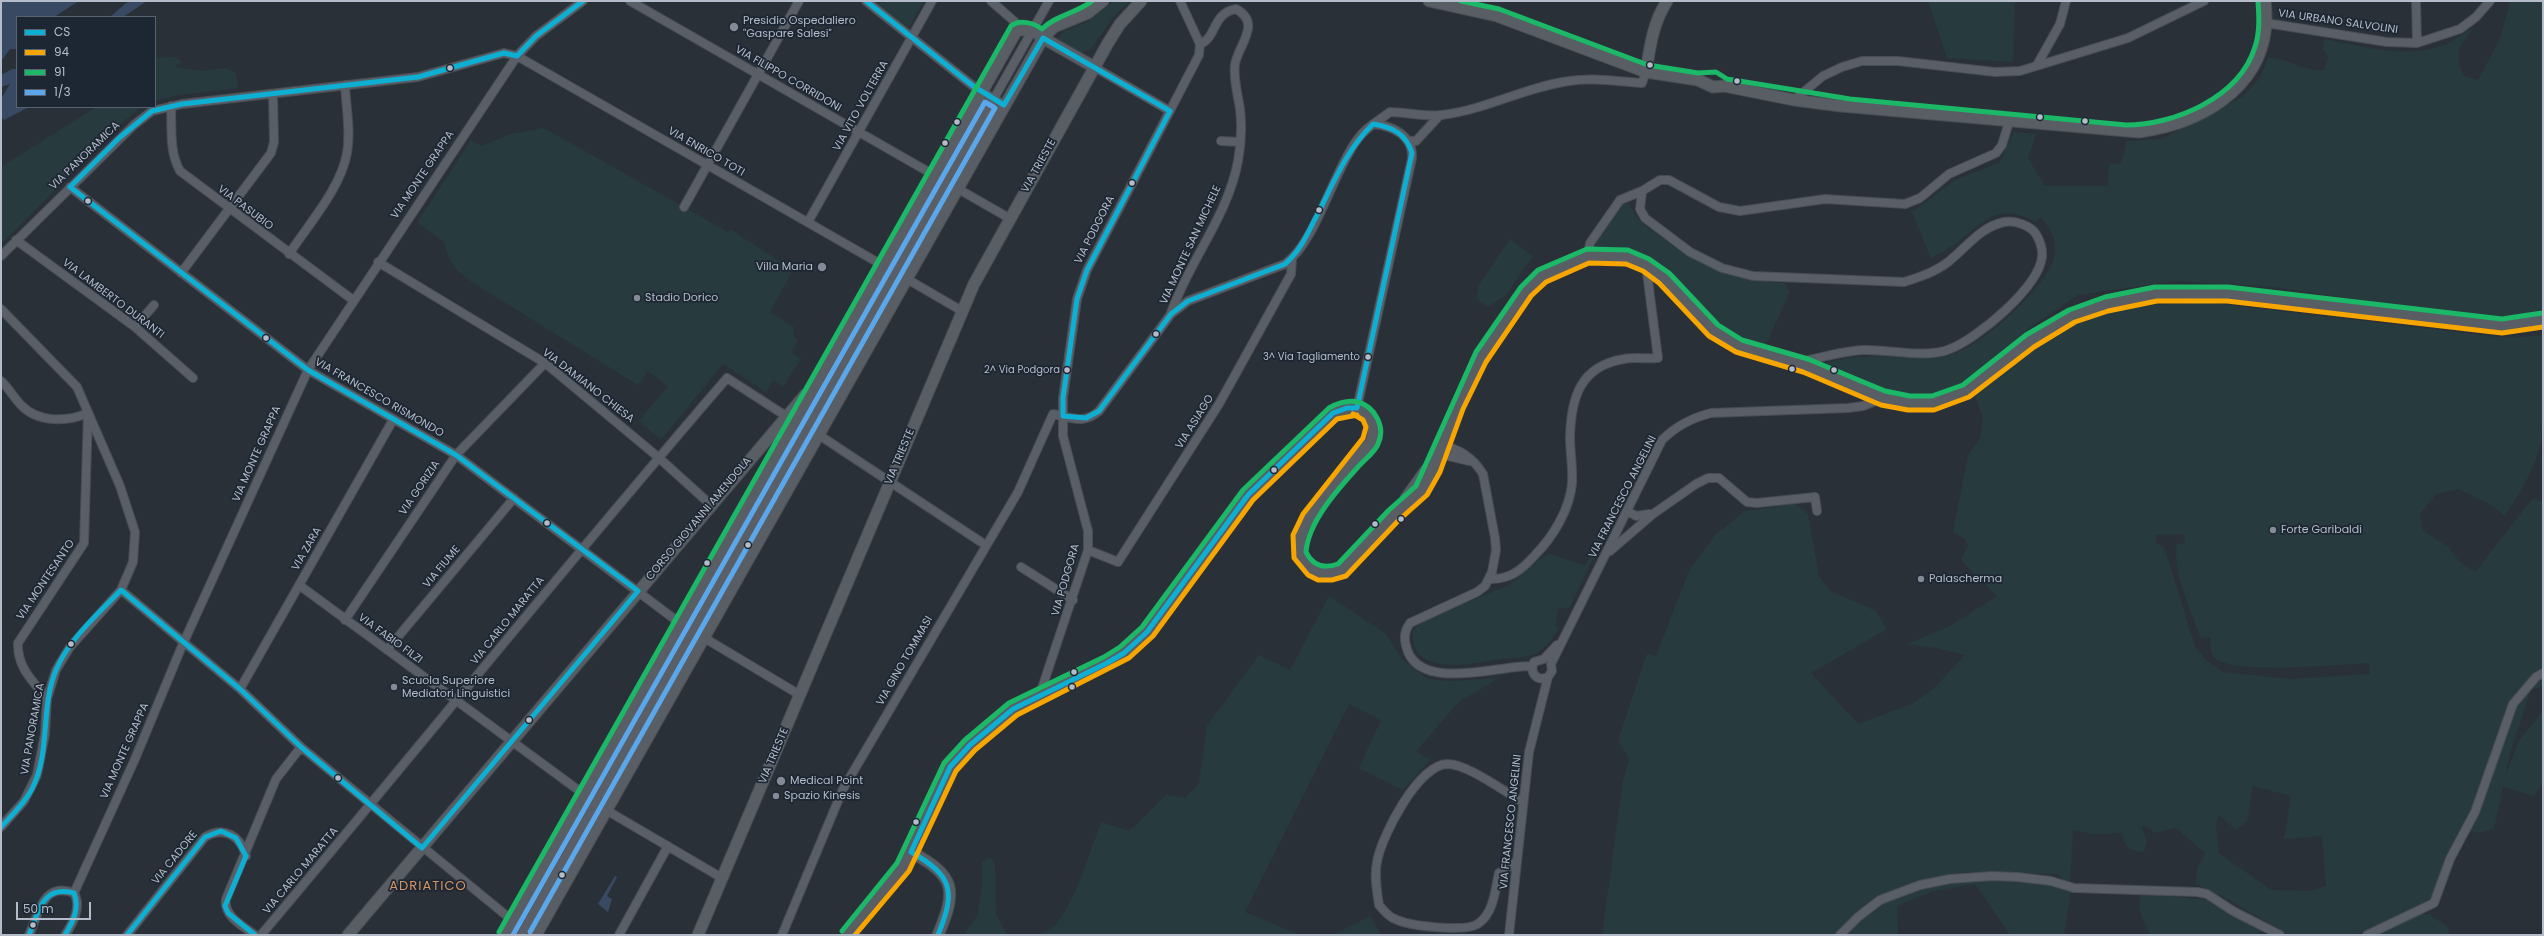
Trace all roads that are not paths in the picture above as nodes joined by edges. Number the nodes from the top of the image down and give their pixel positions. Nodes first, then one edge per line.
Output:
1 (583, 1) edge
2 (630, 1) edge
3 (799, 1) edge
4 (866, 1) edge
5 (932, 1) edge
6 (991, 1) edge
7 (1049, 1) edge
8 (1103, 1) edge
9 (1142, 1) edge
10 (1180, 1) edge
11 (1429, 1) edge
12 (1667, 1) edge
13 (2066, 1) edge
14 (2204, 1) edge
15 (2265, 1) edge
16 (2416, 1) edge
17 (2490, 1) edge
18 (2190, 4) edge
19 (2266, 22) junction
20 (1017, 30) junction
21 (1032, 30) junction
22 (912, 38) junction
23 (1043, 38) junction
24 (2417, 43) junction
25 (1200, 44) junction
26 (517, 56) junction
27 (2037, 65) junction
28 (1094, 67) junction
29 (1646, 72) junction
30 (758, 74) junction
31 (345, 85) junction
32 (982, 92) junction
33 (273, 95) junction
34 (993, 99) junction
35 (1794, 100) junction
36 (1004, 105) junction
37 (171, 106) junction
38 (1170, 111) junction
39 (1440, 115) junction
40 (2009, 122) junction
41 (1373, 124) junction
42 (859, 132) junction
43 (1221, 141) dead end
44 (1409, 141) junction
45 (1240, 142) junction
46 (707, 165) junction
47 (935, 175) junction
48 (946, 182) junction
49 (70, 187) junction
50 (958, 188) junction
51 (1642, 191) junction
52 (684, 207) dead end
53 (229, 210) junction
54 (1009, 218) junction
55 (808, 222) junction
56 (16, 240) junction
57 (1588, 252) junction
58 (289, 254) junction
59 (1, 256) edge
60 (1292, 259) junction
61 (378, 262) junction
62 (1646, 265) junction
63 (884, 266) junction
64 (181, 273) junction
65 (906, 279) junction
66 (353, 300) junction
67 (154, 305) dead end
68 (1, 309) edge
69 (962, 311) junction
70 (1171, 314) junction
71 (2543, 320) edge
72 (135, 327) junction
73 (545, 363) junction
74 (1805, 365) junction
75 (308, 370) junction
76 (193, 378) dead end
77 (1, 381) edge
78 (1883, 398) junction
79 (1356, 408) junction
80 (88, 413) junction
81 (1063, 416) junction
82 (791, 419) junction
83 (393, 420) junction
84 (807, 428) junction
85 (819, 435) junction
86 (1440, 446) junction
87 (456, 455) junction
88 (658, 457) junction
89 (889, 481) junction
90 (514, 498) junction
91 (711, 505) junction
92 (1627, 510) junction
93 (1817, 510) dead end
94 (1653, 514) junction
95 (1623, 519) junction
96 (1633, 530) junction
97 (981, 542) dead end
98 (581, 548) junction
99 (1088, 550) junction
100 (1605, 556) junction
101 (1021, 567) dead end
102 (1489, 579) junction
103 (299, 585) junction
104 (121, 590) junction
105 (638, 591) junction
106 (1073, 600) junction
107 (344, 620) junction
108 (681, 624) junction
109 (692, 631) junction
110 (703, 638) junction
111 (1562, 640) junction
112 (184, 642) junction
113 (387, 650) junction
114 (1544, 659) junction
115 (1551, 664) junction
116 (1532, 666) junction
117 (2543, 673) edge
118 (1548, 677) junction
119 (1538, 678) junction
120 (240, 689) junction
121 (1040, 694) junction
122 (800, 695) junction
123 (47, 699) junction
124 (457, 702) junction
125 (1539, 712) junction
126 (511, 742) junction
127 (302, 747) junction
128 (585, 795) junction
129 (1523, 802) junction
130 (372, 804) junction
131 (606, 810) junction
132 (1, 827) edge
133 (668, 846) junction
134 (422, 848) junction
135 (911, 852) junction
136 (246, 856) junction
137 (1517, 861) junction
138 (722, 878) junction
139 (74, 893) junction
140 (513, 921) junction
141 (29, 935) edge
142 (65, 935) edge
143 (127, 935) edge
144 (255, 935) edge
145 (261, 935) edge
146 (348, 935) edge
147 (505, 935) edge
148 (521, 935) edge
149 (536, 935) edge
150 (619, 935) edge
151 (698, 935) edge
152 (782, 935) edge
153 (847, 935) edge
154 (938, 935) edge
155 (1509, 935) edge
156 (1840, 935) edge
157 (2280, 935) edge
158 (2367, 935) edge

1 - 26 street
2 - 30 street, VIA FILIPPO CORRIDONI
3 - 30 street
4 - 22 street
5 - 22 street, VIA VITO VOLTERRA
6 - 20 street
7 - 21 street
8 - 23 street
9 - 28 street, VIA TRIESTE
10 - 25 street
11 - 29 street
12 - 29 street
13 - 27 street
14 - 18 street
15 - 19 street
16 - 24 street
17 - 24 street, VIA URBANO SALVOLINI
18 - 27 street
19 - 24 street, VIA URBANO SALVOLINI
19 - 40 street
20 - 21 street
20 - 32 street, CORSO GIOVANNI AMENDOLA
21 - 23 street
21 - 34 street
22 - 32 street
22 - 42 street, VIA VITO VOLTERRA
23 - 28 street
23 - 36 street
25 - 38 street, VIA PODGORA
25 - 45 street, VIA MONTE SAN MICHELE
26 - 31 street, VIA PANORAMICA
26 - 46 street, VIA ENRICO TOTI
26 - 61 street, VIA MONTE GRAPPA
27 - 35 street
28 - 38 street
28 - 54 street, VIA TRIESTE
29 - 35 street
29 - 39 street
30 - 42 street, VIA FILIPPO CORRIDONI
30 - 46 street
31 - 33 street, VIA PANORAMICA
31 - 58 street
32 - 34 street
32 - 47 street, CORSO GIOVANNI AMENDOLA
33 - 37 street, VIA PANORAMICA
33 - 53 street
34 - 36 street
34 - 48 street
35 - 40 street
36 - 50 street
37 - 49 street, VIA PANORAMICA
37 - 53 street, VIA PASUBIO
38 - 81 street, VIA PODGORA
39 - 41 street
39 - 44 street
40 - 51 street
41 - 44 street
41 - 60 street
42 - 47 street, VIA FILIPPO CORRIDONI
42 - 55 street, VIA VITO VOLTERRA
43 - 45 street
44 - 79 street
45 - 70 street, VIA MONTE SAN MICHELE
46 - 52 street
46 - 55 street, VIA ENRICO TOTI
47 - 48 street, VIA FILIPPO CORRIDONI
47 - 63 street, CORSO GIOVANNI AMENDOLA
48 - 50 street, VIA FILIPPO CORRIDONI
48 - 84 street
49 - 56 street, VIA PANORAMICA
49 - 64 street, VIA FRANCESCO RISMONDO
50 - 54 street
50 - 65 street
51 - 57 street
51 - 74 street
53 - 58 street, VIA PASUBIO
53 - 64 street
54 - 69 street, VIA TRIESTE
55 - 63 street, VIA ENRICO TOTI
56 - 59 street, VIA PANORAMICA
56 - 72 street, VIA LAMBERTO DURANTI
57 - 62 street
57 - 86 street
58 - 66 street, VIA PASUBIO
60 - 70 street
60 - 99 street, VIA ASIAGO
61 - 66 street, VIA MONTE GRAPPA
61 - 73 street, VIA DAMIANO CHIESA
62 - 74 street
62 - 102 street
63 - 82 street, CORSO GIOVANNI AMENDOLA
64 - 75 street, VIA FRANCESCO RISMONDO
65 - 69 street
65 - 85 street
66 - 75 street, VIA MONTE GRAPPA
67 - 72 street
68 - 80 street, VIA PANORAMICA
69 - 89 street, VIA TRIESTE
70 - 81 street
71 - 78 street
72 - 76 street, VIA LAMBERTO DURANTI
73 - 87 street, VIA GORIZIA
73 - 88 street, VIA DAMIANO CHIESA
74 - 78 street
75 - 83 street, VIA FRANCESCO RISMONDO
75 - 112 street, VIA MONTE GRAPPA
77 - 80 street
78 - 92 street, VIA FRANCESCO ANGELINI
79 - 86 street
79 - 121 street
80 - 104 street, VIA PANORAMICA
80 - 123 street, VIA MONTESANTO
81 - 99 street, VIA PODGORA
81 - 152 street, VIA GINO TOMMASI
82 - 84 street
82 - 88 street, VIA CARLO MARATTA
82 - 91 street, CORSO GIOVANNI AMENDOLA
82 - 108 street
83 - 87 street, VIA FRANCESCO RISMONDO
83 - 103 street, VIA ZARA
84 - 85 street
84 - 109 street
85 - 89 street
85 - 110 street
86 - 102 street
87 - 90 street, VIA FRANCESCO RISMONDO
87 - 107 street, VIA GORIZIA
88 - 91 street, VIA DAMIANO CHIESA
88 - 98 street, VIA CARLO MARATTA
89 - 97 street
89 - 122 street, VIA TRIESTE
90 - 98 street, VIA FRANCESCO RISMONDO
90 - 113 street, VIA FIUME
91 - 105 street, CORSO GIOVANNI AMENDOLA
92 - 94 street
92 - 95 street, VIA FRANCESCO ANGELINI
93 - 94 street
94 - 96 street
95 - 96 street
95 - 100 street, VIA FRANCESCO ANGELINI
96 - 100 street
98 - 105 street, VIA FRANCESCO RISMONDO
98 - 124 street, VIA CARLO MARATTA
99 - 106 street, VIA PODGORA
100 - 111 street, VIA FRANCESCO ANGELINI
101 - 106 street
102 - 116 street
103 - 107 street, VIA FABIO FILZI
103 - 120 street, VIA ZARA
104 - 112 street
104 - 123 street, VIA PANORAMICA
105 - 108 street, VIA FRANCESCO RISMONDO
105 - 126 street, CORSO GIOVANNI AMENDOLA
106 - 121 street, VIA PODGORA
107 - 113 street, VIA FABIO FILZI
108 - 109 street, VIA FRANCESCO RISMONDO
108 - 128 street
109 - 110 street, VIA FRANCESCO RISMONDO
109 - 148 street
110 - 122 street
110 - 131 street
111 - 114 street, VIA FRANCESCO ANGELINI
111 - 115 street, VIA FRANCESCO ANGELINI
112 - 120 street
112 - 139 street, VIA MONTE GRAPPA
113 - 124 street, VIA FABIO FILZI
114 - 115 street
114 - 116 street, VIA FRANCESCO ANGELINI
115 - 118 street, VIA FRANCESCO ANGELINI
116 - 119 street, VIA FRANCESCO ANGELINI
117 - 158 street
118 - 119 street
118 - 125 street, VIA FRANCESCO ANGELINI
119 - 125 street, VIA FRANCESCO ANGELINI
120 - 127 street
121 - 135 street
122 - 138 street, VIA TRIESTE
123 - 132 street, VIA PANORAMICA
124 - 126 street, VIA FABIO FILZI
124 - 130 street, VIA CARLO MARATTA
125 - 129 street, VIA FRANCESCO ANGELINI
126 - 128 street, VIA FABIO FILZI
126 - 134 street, CORSO GIOVANNI AMENDOLA
127 - 130 street
127 - 136 street
128 - 140 street
129 - 137 street, VIA FRANCESCO ANGELINI
129 - 137 street
130 - 134 street
130 - 145 street, VIA CARLO MARATTA
131 - 133 street
131 - 149 street
133 - 138 street
133 - 150 street
134 - 140 street
134 - 146 street, CORSO GIOVANNI AMENDOLA
135 - 153 street
135 - 154 street
136 - 143 street, VIA CADORE
136 - 144 street
137 - 155 street, VIA FRANCESCO ANGELINI
138 - 151 street, VIA TRIESTE
139 - 141 street
139 - 142 street
140 - 147 street
156 - 157 street

